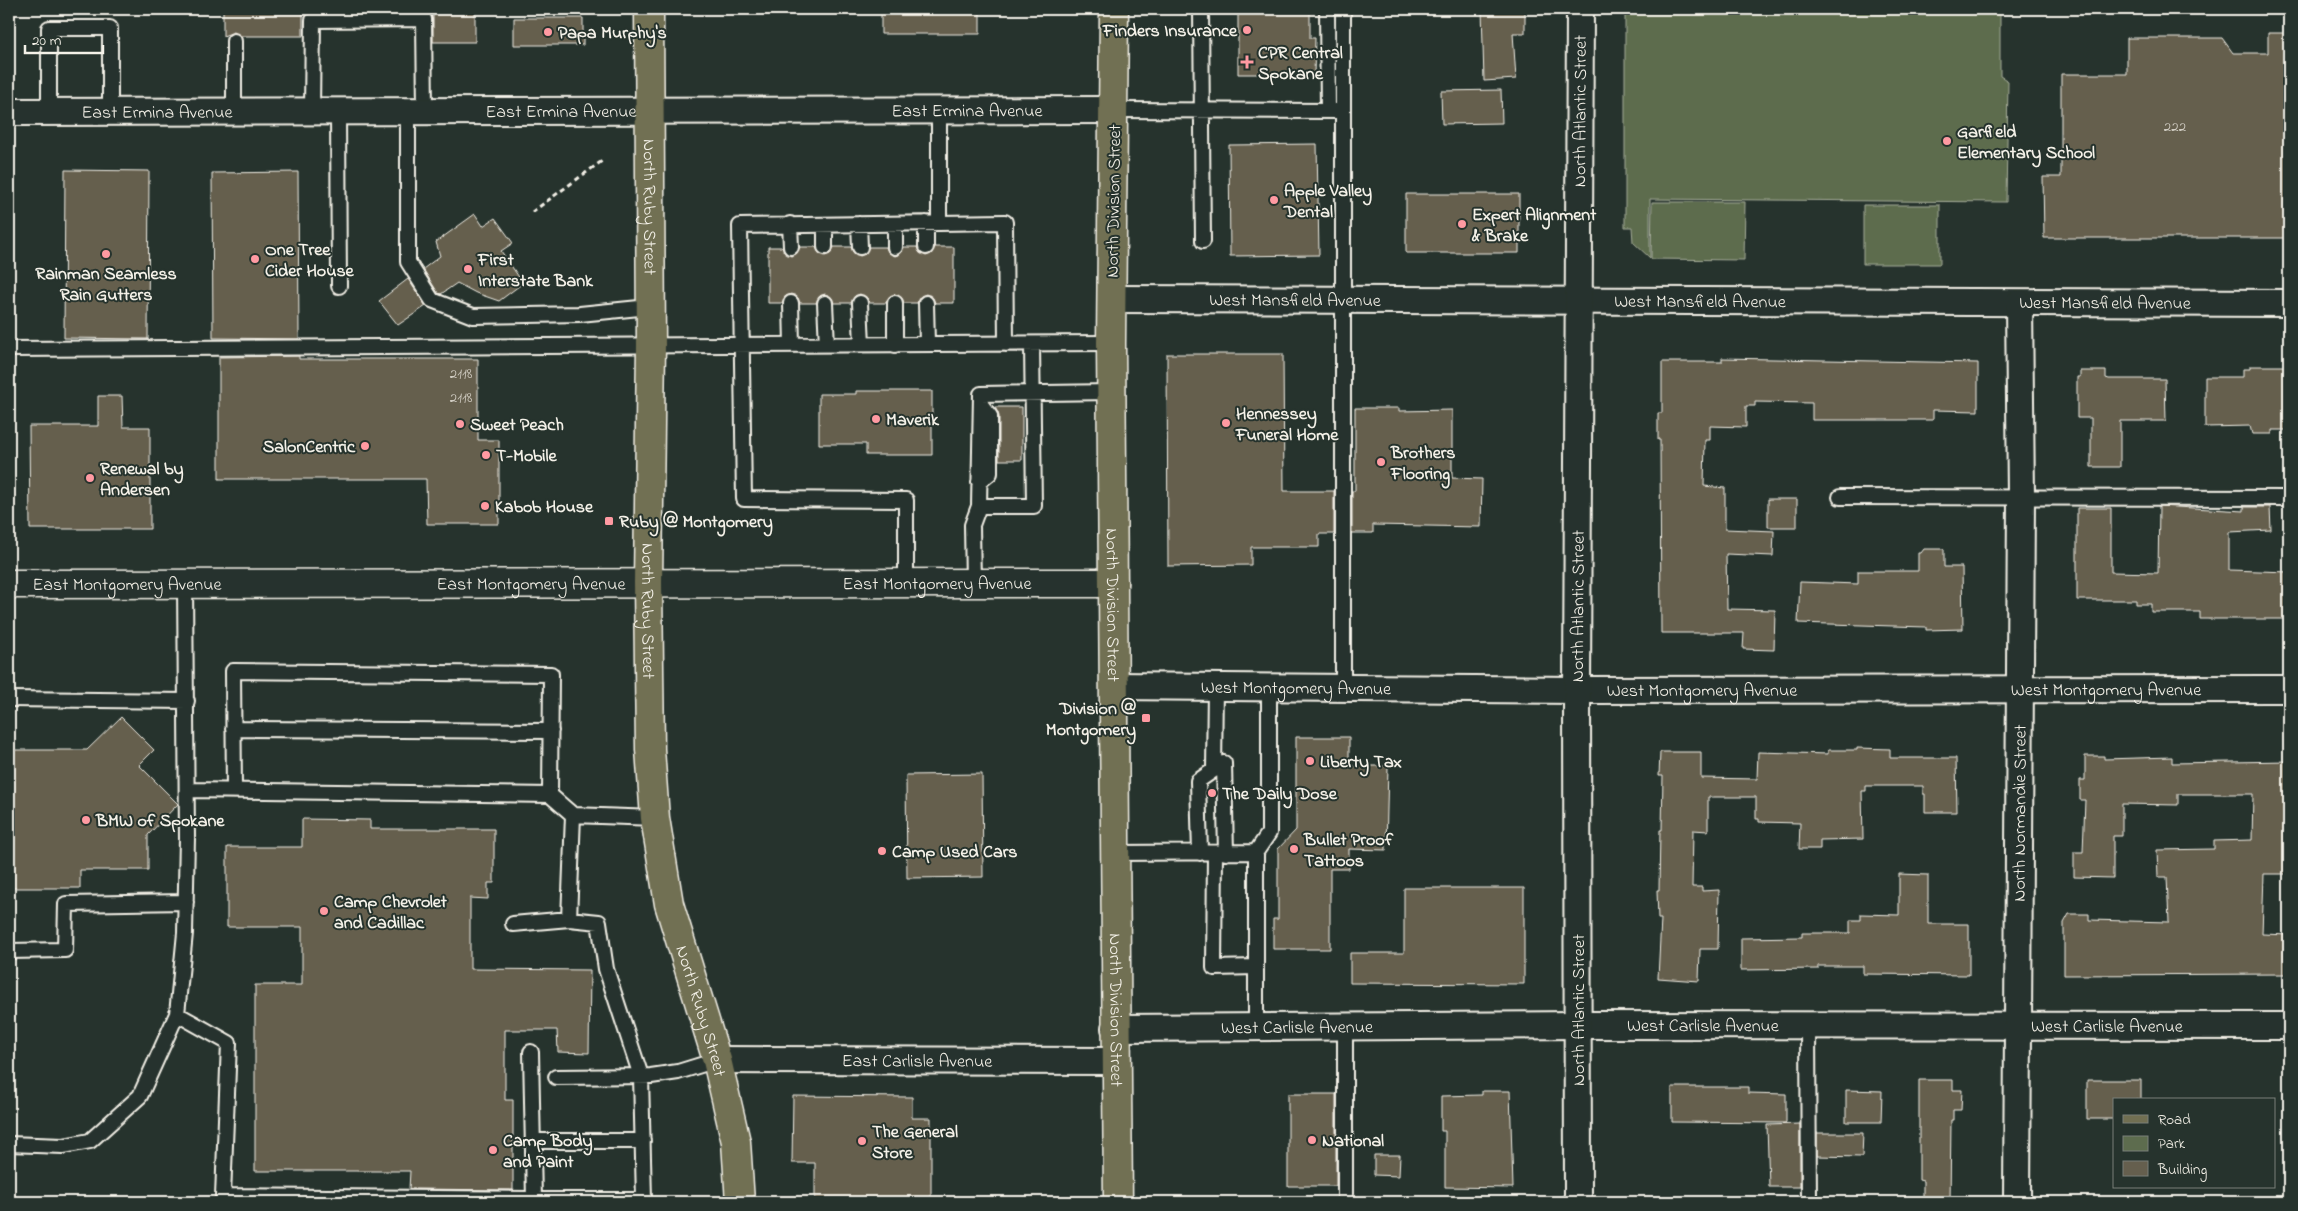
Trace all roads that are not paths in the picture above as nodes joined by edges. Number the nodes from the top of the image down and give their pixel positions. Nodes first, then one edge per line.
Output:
1 (650, 9) edge
2 (1114, 9) edge
3 (1201, 9) edge
4 (1327, 9) edge
5 (1344, 9) edge
6 (1580, 9) edge
7 (234, 41) dead end
8 (650, 110) junction
9 (939, 110) junction
10 (1114, 110) junction
11 (1203, 110) junction
12 (234, 111) junction
13 (312, 111) junction
14 (338, 111) junction
15 (417, 111) junction
16 (1328, 111) junction
17 (1344, 111) junction
18 (9, 112) edge
19 (49, 112) junction
20 (110, 112) junction
21 (933, 223) junction
22 (790, 224) junction
23 (859, 224) junction
24 (895, 224) junction
25 (825, 225) junction
26 (1203, 241) dead end
27 (790, 247) dead end
28 (826, 247) dead end
29 (860, 247) dead end
30 (895, 247) dead end
31 (926, 247) dead end
32 (339, 286) dead end
33 (1111, 299) junction
34 (1344, 300) junction
35 (1580, 301) junction
36 (791, 303) dead end
37 (826, 303) dead end
38 (860, 303) dead end
39 (895, 303) dead end
40 (926, 303) dead end
41 (2019, 303) junction
42 (2289, 303) edge
43 (650, 307) junction
44 (1111, 343) junction
45 (862, 344) junction
46 (927, 344) junction
47 (1006, 344) junction
48 (1032, 344) junction
49 (651, 345) junction
50 (792, 345) junction
51 (827, 345) junction
52 (895, 345) junction
53 (742, 346) junction
54 (9, 349) edge
55 (1033, 392) junction
56 (1112, 392) junction
57 (1840, 497) dead end
58 (2021, 497) junction
59 (2289, 498) edge
60 (979, 506) junction
61 (648, 583) junction
62 (1113, 583) junction
63 (9, 584) edge
64 (185, 584) junction
65 (906, 584) junction
66 (973, 584) junction
67 (1114, 686) junction
68 (1215, 688) junction
69 (1270, 688) junction
70 (1344, 688) junction
71 (2020, 689) junction
72 (2289, 689) edge
73 (1577, 690) junction
74 (9, 699) edge
75 (187, 701) junction
76 (233, 728) junction
77 (551, 731) junction
78 (1214, 770) junction
79 (188, 790) junction
80 (234, 791) junction
81 (550, 795) junction
82 (573, 814) junction
83 (655, 818) junction
84 (1256, 852) junction
85 (1114, 853) junction
86 (1220, 853) junction
87 (1200, 854) junction
88 (186, 902) junction
89 (569, 919) junction
90 (513, 924) dead end
91 (9, 950) edge
92 (1256, 967) junction
93 (177, 1014) junction
94 (1578, 1025) junction
95 (1808, 1025) junction
96 (2018, 1025) junction
97 (2289, 1026) edge
98 (1256, 1027) junction
99 (1346, 1027) junction
100 (1115, 1028) junction
101 (531, 1052) dead end
102 (717, 1060) junction
103 (1116, 1061) junction
104 (641, 1076) junction
105 (556, 1077) dead end
106 (533, 1141) junction
107 (642, 1141) junction
108 (9, 1144) edge
109 (534, 1200) junction
110 (740, 1202) edge
111 (1118, 1202) edge
112 (1345, 1202) edge
113 (1578, 1202) edge
114 (1809, 1202) edge
115 (2018, 1202) edge

1 - 8 main road, North Ruby Street
2 - 10 main road, North Division Street
3 - 11 lane
4 - 16 lane
5 - 17 lane
6 - 35 street, North Atlantic Street
7 - 12 lane
8 - 9 street, East Ermina Avenue
8 - 15 street, East Ermina Avenue
8 - 43 main road, North Ruby Street
9 - 10 street, East Ermina Avenue
9 - 21 lane
10 - 11 lane
10 - 33 main road, North Division Street
11 - 16 lane
11 - 26 lane
12 - 13 street, East Ermina Avenue
12 - 20 street, East Ermina Avenue
13 - 14 street, East Ermina Avenue
13 - 15 lane
14 - 15 street, East Ermina Avenue
14 - 32 lane
15 - 43 lane
16 - 17 lane
17 - 34 lane
18 - 19 street, East Ermina Avenue
19 - 20 street, East Ermina Avenue
19 - 20 lane
21 - 24 lane
21 - 31 lane
21 - 47 lane
22 - 25 lane
22 - 27 lane
22 - 53 lane
23 - 24 lane
23 - 25 lane
23 - 29 lane
24 - 30 lane
25 - 28 lane
33 - 34 street, West Mansfield Avenue
33 - 44 main road, North Division Street
34 - 35 street, West Mansfield Avenue
34 - 70 lane
35 - 41 street, West Mansfield Avenue
35 - 73 street, North Atlantic Street
36 - 50 lane
37 - 51 lane
38 - 45 lane
39 - 52 lane
40 - 46 lane
41 - 42 street, West Mansfield Avenue
41 - 58 street, North Normandie Street
43 - 49 main road, North Ruby Street
44 - 48 lane
44 - 56 main road, North Division Street
45 - 51 lane
45 - 52 lane
46 - 47 lane
46 - 52 lane
47 - 48 lane
48 - 55 lane
49 - 53 lane
49 - 54 lane
49 - 61 main road, North Ruby Street
50 - 51 lane
50 - 53 lane
53 - 65 lane
55 - 56 lane
55 - 60 lane
55 - 60 lane
56 - 62 main road, North Division Street
57 - 58 lane
58 - 59 lane
58 - 71 street, North Normandie Street
60 - 66 lane
61 - 64 street, East Montgomery Avenue
61 - 65 street, East Montgomery Avenue
61 - 83 main road, North Ruby Street
62 - 66 street, East Montgomery Avenue
62 - 67 main road, North Division Street
63 - 64 street, East Montgomery Avenue
64 - 75 lane
65 - 66 street, East Montgomery Avenue
67 - 68 street, West Montgomery Avenue
67 - 85 main road, North Division Street
68 - 69 street, West Montgomery Avenue
68 - 78 lane
69 - 70 street, West Montgomery Avenue
69 - 84 lane
70 - 73 street, West Montgomery Avenue
71 - 72 street, West Montgomery Avenue
71 - 73 street, West Montgomery Avenue
71 - 96 street, North Normandie Street
73 - 94 street, North Atlantic Street
74 - 75 lane
75 - 79 lane
76 - 77 lane
76 - 77 lane
76 - 80 lane
77 - 81 lane
78 - 86 lane
78 - 87 lane
79 - 80 lane
79 - 88 lane
80 - 81 lane
81 - 82 lane
82 - 83 lane
82 - 89 lane
83 - 102 main road, North Ruby Street
84 - 86 lane
84 - 92 lane
85 - 87 lane
85 - 100 main road, North Division Street
86 - 87 lane
86 - 92 lane
88 - 91 lane
88 - 93 lane
89 - 90 lane
89 - 104 lane
92 - 98 lane
93 - 108 lane
93 - 109 lane
94 - 95 street, West Carlisle Avenue
94 - 99 street, West Carlisle Avenue
94 - 113 street, North Atlantic Street
95 - 96 street, West Carlisle Avenue
95 - 114 lane
96 - 97 street, West Carlisle Avenue
96 - 115 street, North Normandie Street
98 - 99 street, West Carlisle Avenue
98 - 100 street, West Carlisle Avenue
99 - 112 lane
100 - 103 main road, North Division Street
101 - 106 lane
102 - 103 street, East Carlisle Avenue
102 - 104 lane
102 - 110 main road, North Ruby Street
103 - 111 main road, North Division Street
104 - 105 lane
104 - 107 lane
106 - 107 lane
106 - 109 lane
107 - 109 lane

